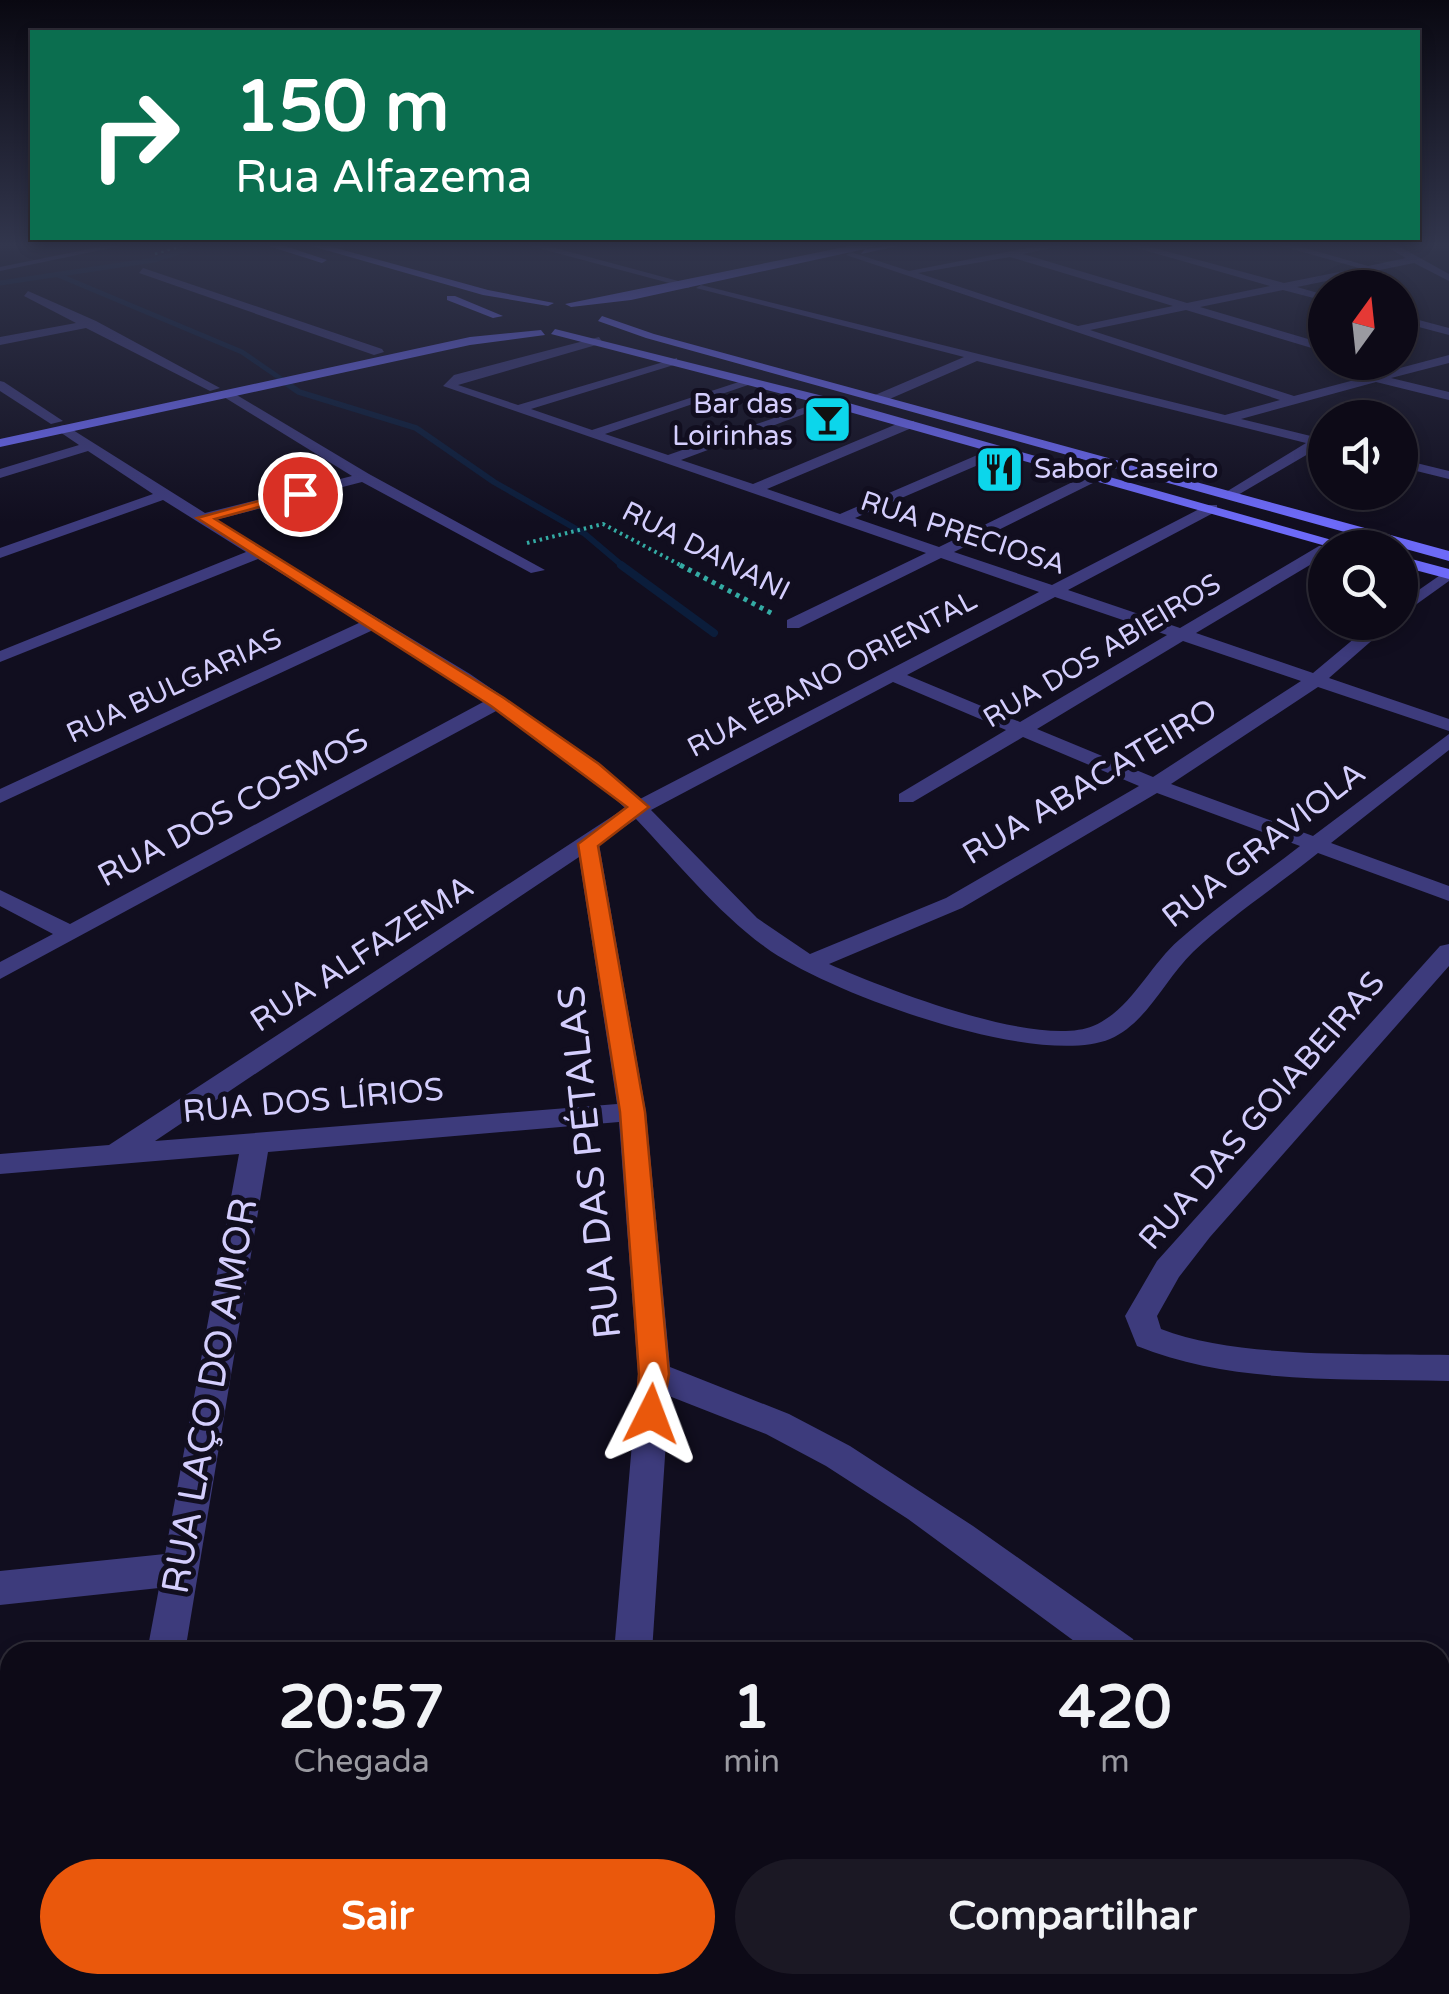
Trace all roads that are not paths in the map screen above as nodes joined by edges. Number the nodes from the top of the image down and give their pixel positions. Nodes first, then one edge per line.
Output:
1 (25, 336) edge
2 (116, 336) edge
3 (332, 336) edge
4 (436, 336) edge
5 (513, 336) edge
6 (571, 336) edge
7 (665, 336) edge
8 (892, 336) edge
9 (1105, 336) edge
10 (0, 341) edge
11 (600, 341) junction
12 (378, 352) junction
13 (975, 357) junction
14 (1449, 359) edge
15 (673, 361) junction
16 (1418, 367) edge
17 (1370, 380) edge
18 (1378, 380) edge
19 (747, 381) junction
20 (0, 385) edge
21 (219, 391) junction
22 (1449, 396) edge
23 (880, 398) junction
24 (1292, 400) junction
25 (826, 402) junction
26 (516, 410) junction
27 (1225, 419) junction
28 (910, 424) junction
29 (60, 425) junction
30 (0, 433) edge
31 (590, 435) junction
32 (1308, 440) edge
33 (0, 444) edge
34 (89, 446) junction
35 (1001, 450) junction
36 (1308, 451) edge
37 (666, 461) junction
38 (1418, 467) edge
39 (0, 474) edge
40 (1449, 475) edge
41 (1096, 476) junction
42 (364, 477) junction
43 (752, 490) junction
44 (168, 494) junction
45 (1230, 494) junction
46 (1212, 508) junction
47 (204, 518) junction
48 (838, 520) junction
49 (1308, 538) edge
50 (0, 553) edge
51 (258, 553) junction
52 (935, 553) junction
53 (1449, 556) edge
54 (1308, 563) edge
55 (1418, 566) edge
56 (538, 570) dead end
57 (1449, 574) edge
58 (1048, 591) junction
59 (1418, 597) edge
60 (371, 624) junction
61 (792, 624) road end
62 (1185, 634) junction
63 (1363, 640) edge
64 (0, 657) edge
65 (891, 675) junction
66 (1318, 678) junction
67 (498, 702) junction
68 (1449, 725) edge
69 (1022, 731) junction
70 (1449, 740) edge
71 (1155, 785) junction
72 (0, 796) edge
73 (906, 798) dead end
74 (640, 807) junction
75 (588, 844) junction
76 (1316, 847) junction
77 (1449, 894) edge
78 (0, 897) edge
79 (70, 933) junction
80 (1449, 950) edge
81 (808, 963) junction
82 (0, 972) edge
83 (632, 1112) junction
84 (256, 1140) junction
85 (118, 1152) junction
86 (0, 1164) edge
87 (1449, 1368) edge
88 (654, 1374) junction
89 (180, 1568) junction
90 (0, 1588) edge
91 (168, 1642) edge
92 (634, 1642) edge
93 (1105, 1642) edge

1 - 10 street
2 - 21 street
3 - 12 street
4 - 12 street
5 - 21 street
6 - 11 street
7 - 23 street
8 - 13 street
9 - 24 street
11 - 15 street
11 - 26 street, RUA PRECIOSA
12 - 21 street
13 - 23 street
13 - 27 street
14 - 16 street
15 - 19 street
15 - 26 street
17 - 24 street
18 - 22 street
19 - 25 street
19 - 31 street
20 - 29 street
21 - 29 street
21 - 42 street
23 - 45 street
24 - 27 street
25 - 28 street
25 - 37 street
26 - 31 street, RUA PRECIOSA
27 - 32 street
28 - 35 street
28 - 43 street
29 - 30 street
29 - 33 street
29 - 34 street
31 - 37 street, RUA PRECIOSA
34 - 39 street
34 - 44 street
35 - 41 street
35 - 48 street
36 - 45 street
37 - 43 street, RUA PRECIOSA
38 - 40 street
41 - 46 street
41 - 52 street, RUA DANANI
42 - 47 street
42 - 56 street
43 - 48 street, RUA PRECIOSA
44 - 47 street
44 - 50 street
45 - 53 street
46 - 49 street
46 - 58 street, RUA ÉBANO ORIENTAL
47 - 51 street
48 - 52 street, RUA PRECIOSA
51 - 60 street
51 - 64 street
52 - 58 street, RUA PRECIOSA
52 - 61 street, RUA DANANI
54 - 62 street, RUA DOS ABIEIROS
55 - 57 street
57 - 59 street
58 - 62 street, RUA PRECIOSA
58 - 65 street, RUA ÉBANO ORIENTAL
60 - 67 street
60 - 72 street, RUA BULGARIAS
62 - 66 street, RUA PRECIOSA
62 - 69 street, RUA DOS ABIEIROS
63 - 66 street, RUA ABACATEIRO
65 - 69 street
65 - 74 street, RUA ÉBANO ORIENTAL
66 - 68 street, RUA PRECIOSA
66 - 71 street, RUA ABACATEIRO
67 - 74 street
67 - 79 street, RUA DOS COSMOS
69 - 71 street
69 - 73 street, RUA DOS ABIEIROS
70 - 76 street, RUA GRAVIOLA
71 - 76 street
71 - 81 street, RUA ABACATEIRO
74 - 75 street, RUA ALFAZEMA
74 - 81 street
75 - 83 street, RUA DAS PÉTALAS
75 - 85 street, RUA ALFAZEMA
76 - 77 street
76 - 81 street, RUA GRAVIOLA
78 - 79 street
79 - 82 street, RUA DOS COSMOS
80 - 87 street, RUA DAS GOIABEIRAS
83 - 84 street, RUA DOS LÍRIOS
83 - 88 street, RUA DAS PÉTALAS
84 - 85 street, RUA DOS LÍRIOS
84 - 89 street, RUA LAÇO DO AMOR
85 - 86 street, RUA DOS LÍRIOS
88 - 92 street, RUA DAS PÉTALAS
88 - 93 street
89 - 90 street
89 - 91 street, RUA LAÇO DO AMOR

